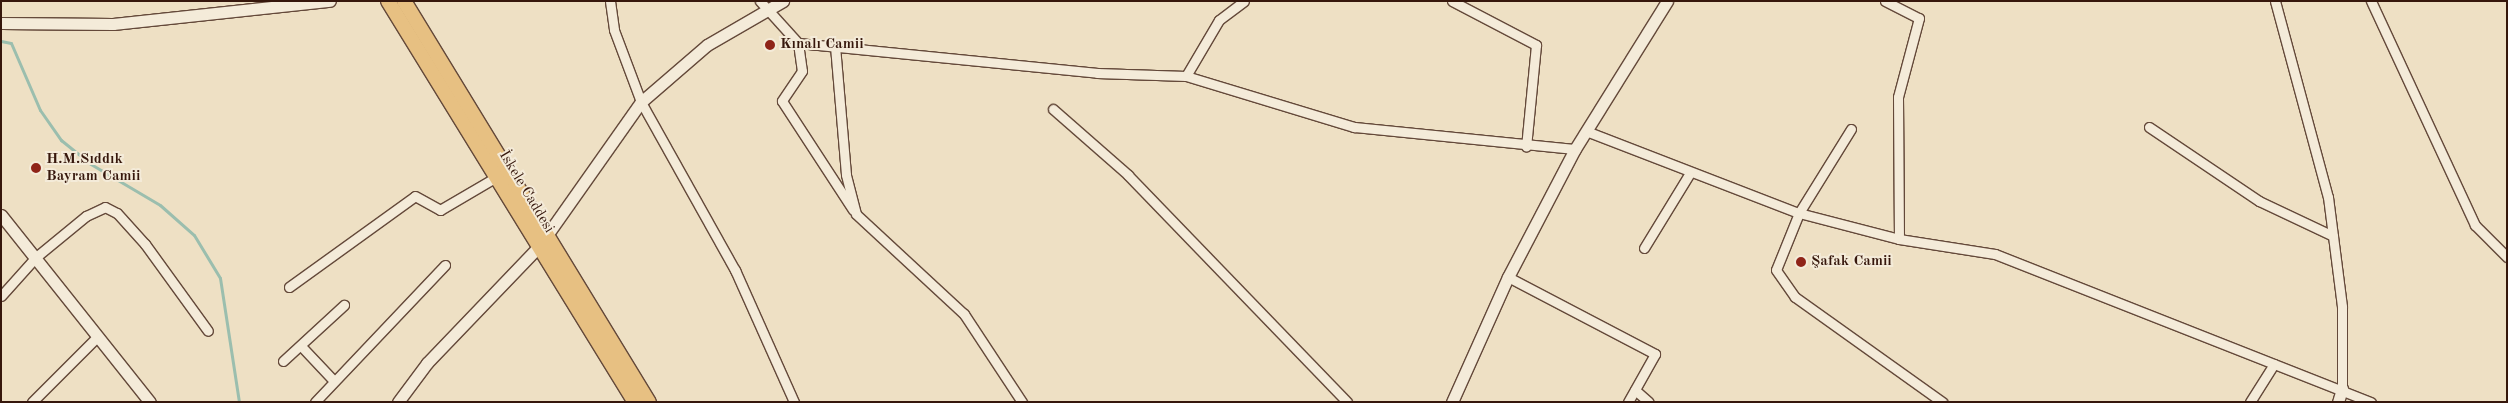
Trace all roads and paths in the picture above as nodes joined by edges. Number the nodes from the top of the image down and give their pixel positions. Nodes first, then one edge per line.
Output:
1 (330, 1) edge
2 (388, 1) edge
3 (404, 1) edge
4 (610, 1) edge
5 (783, 1) edge
6 (1244, 1) edge
7 (1452, 1) edge
8 (1667, 1) edge
9 (1885, 1) edge
10 (2275, 1) edge
11 (2371, 1) edge
12 (763, 6) edge
13 (1, 23) edge
14 (798, 43) junction
15 (835, 46) junction
16 (1186, 76) junction
17 (641, 102) junction
18 (1053, 109) dead end
19 (2149, 127) dead end
20 (1851, 129) dead end
21 (1586, 131) junction
22 (1526, 146) junction
23 (1575, 149) junction
24 (1690, 173) junction
25 (498, 176) junction
26 (1799, 213) junction
27 (856, 214) junction
28 (1, 215) edge
29 (2334, 236) junction
30 (1899, 239) junction
31 (544, 240) junction
32 (1644, 248) dead end
33 (2507, 256) edge
34 (36, 257) junction
35 (445, 265) dead end
36 (1508, 277) junction
37 (289, 287) dead end
38 (1, 296) edge
39 (344, 305) dead end
40 (208, 330) dead end
41 (98, 336) junction
42 (301, 346) junction
43 (283, 362) dead end
44 (2274, 364) junction
45 (334, 381) junction
46 (2342, 389) junction
47 (1635, 390) junction
48 (638, 399) edge
49 (32, 402) edge
50 (150, 402) edge
51 (315, 402) edge
52 (398, 402) edge
53 (794, 402) edge
54 (1022, 402) edge
55 (1347, 402) edge
56 (1452, 402) edge
57 (1628, 402) edge
58 (1649, 402) edge
59 (1942, 402) edge
60 (2250, 402) edge
61 (2338, 402) edge
62 (2371, 402) edge

1 - 13 street
2 - 25 main road, İskele Caddesi
3 - 31 main road
4 - 17 street
5 - 12 street
6 - 16 street
7 - 22 street
8 - 21 street
9 - 30 street
10 - 29 street
11 - 33 street
12 - 14 street
12 - 17 street
14 - 15 street
14 - 27 street
15 - 16 street
15 - 27 street
16 - 22 street
17 - 31 street
17 - 53 street
18 - 55 street
19 - 29 street
20 - 26 street
21 - 23 street
21 - 24 street
22 - 23 street
23 - 36 street
24 - 26 street
24 - 32 street
25 - 31 main road, İskele Caddesi
25 - 37 street
26 - 30 street
26 - 59 street
27 - 54 street
28 - 34 street
29 - 46 street
30 - 44 street
31 - 48 main road, İskele Caddesi
31 - 52 street
34 - 38 street
34 - 40 street
34 - 41 street
35 - 45 street
36 - 47 street
36 - 56 street
39 - 42 street
41 - 49 street
41 - 50 street
42 - 43 street
42 - 45 street
44 - 46 street
44 - 60 street
45 - 51 street
46 - 61 street
46 - 62 street
47 - 57 street
47 - 58 street

